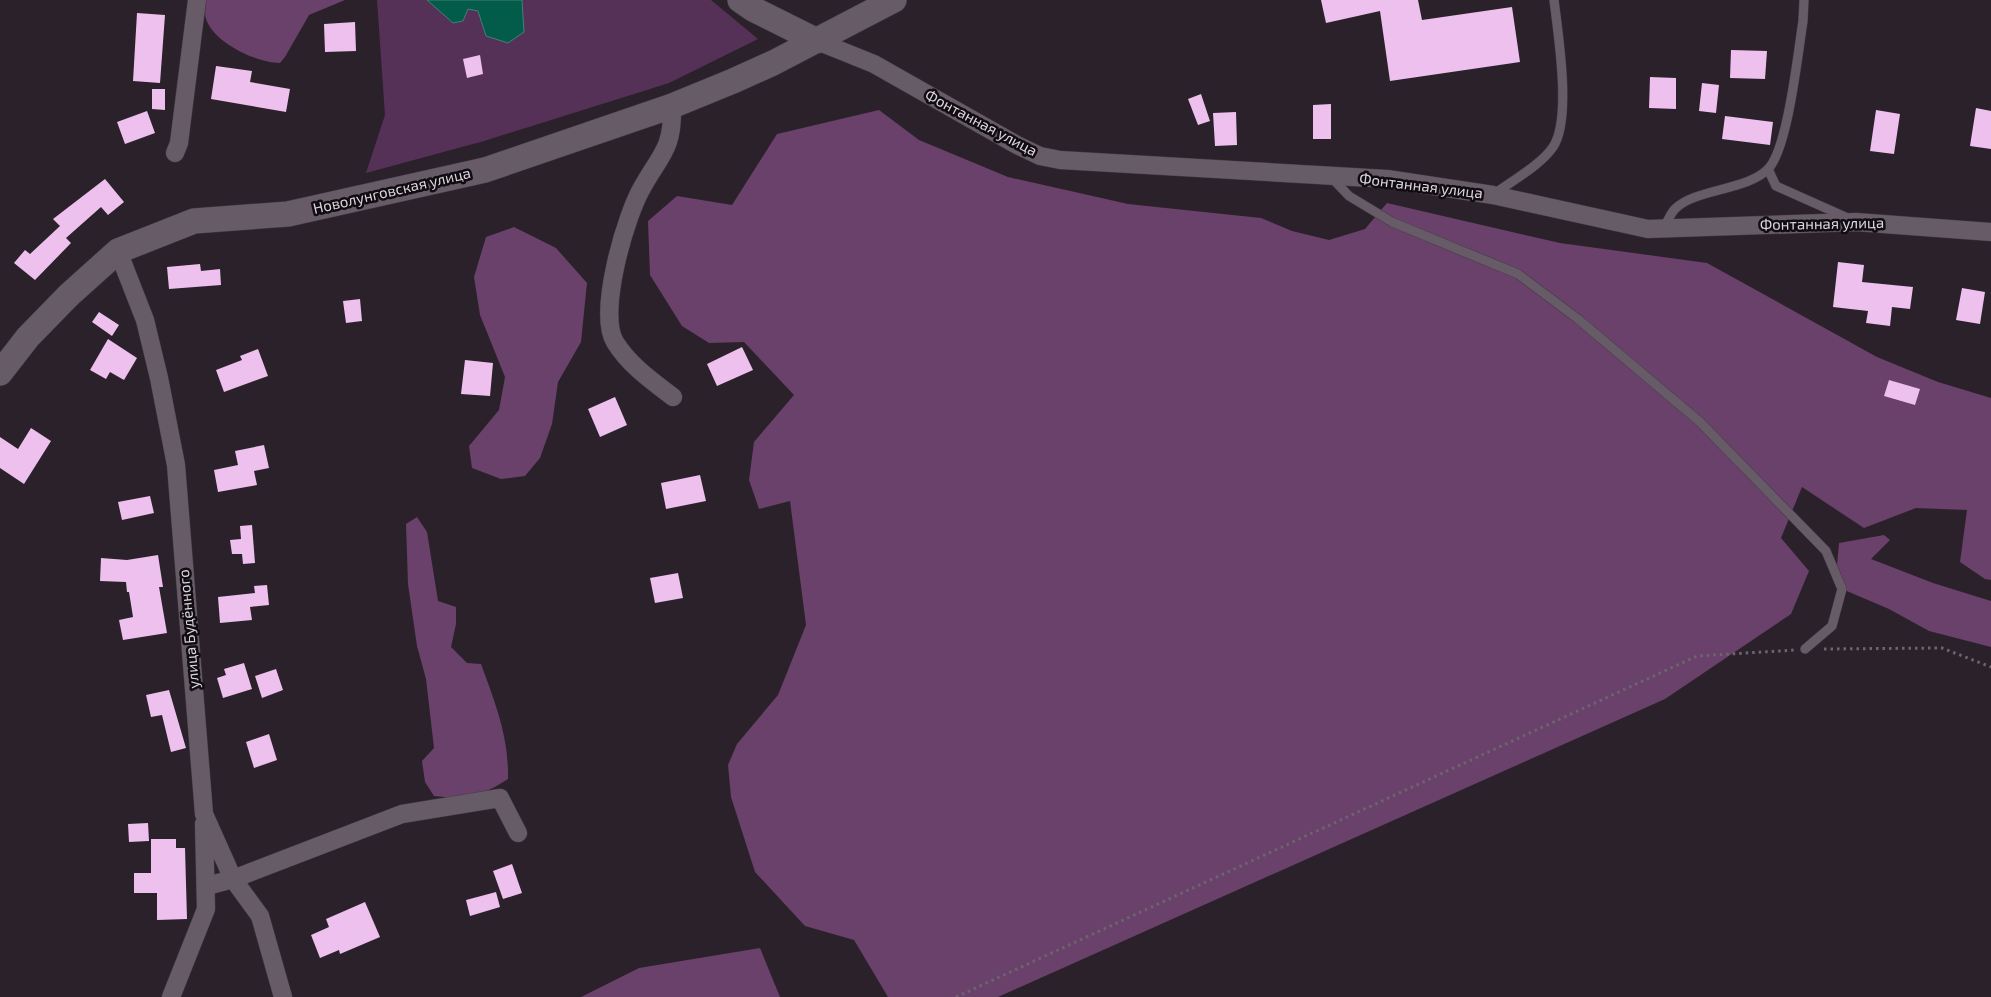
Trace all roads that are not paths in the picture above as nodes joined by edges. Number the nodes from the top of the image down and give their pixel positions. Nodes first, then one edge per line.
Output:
1 (197, 0) edge
2 (740, 0) edge
3 (894, 0) edge
4 (1554, 0) edge
5 (1804, 0) edge
6 (817, 41) junction
7 (672, 106) junction
8 (175, 153) dead end
9 (1768, 169) junction
10 (1330, 176) junction
11 (1493, 195) junction
12 (1856, 222) junction
13 (1664, 227) junction
14 (1991, 232) edge
15 (118, 251) junction
16 (0, 373) edge
17 (673, 397) dead end
18 (1805, 649) road end
19 (204, 814) junction
20 (518, 833) dead end
21 (233, 879) junction
22 (207, 886) junction
23 (172, 997) edge
24 (283, 997) edge

1 - 8 street
2 - 6 street
3 - 6 street, Новолунговская улица
4 - 11 lane
5 - 9 lane
6 - 7 street, Новолунговская улица
6 - 10 street, Фонтанная улица
7 - 15 street, Новолунговская улица
7 - 17 street
9 - 12 lane
9 - 13 lane
10 - 11 street, Фонтанная улица
10 - 18 lane
11 - 13 street, Фонтанная улица
12 - 13 street, Фонтанная улица
12 - 14 street, Фонтанная улица
15 - 16 street, Новолунговская улица
15 - 19 street, улица Будённого
19 - 21 street, улица Будённого
19 - 22 street
20 - 21 street
21 - 22 street
21 - 24 street, улица Будённого
22 - 23 street

